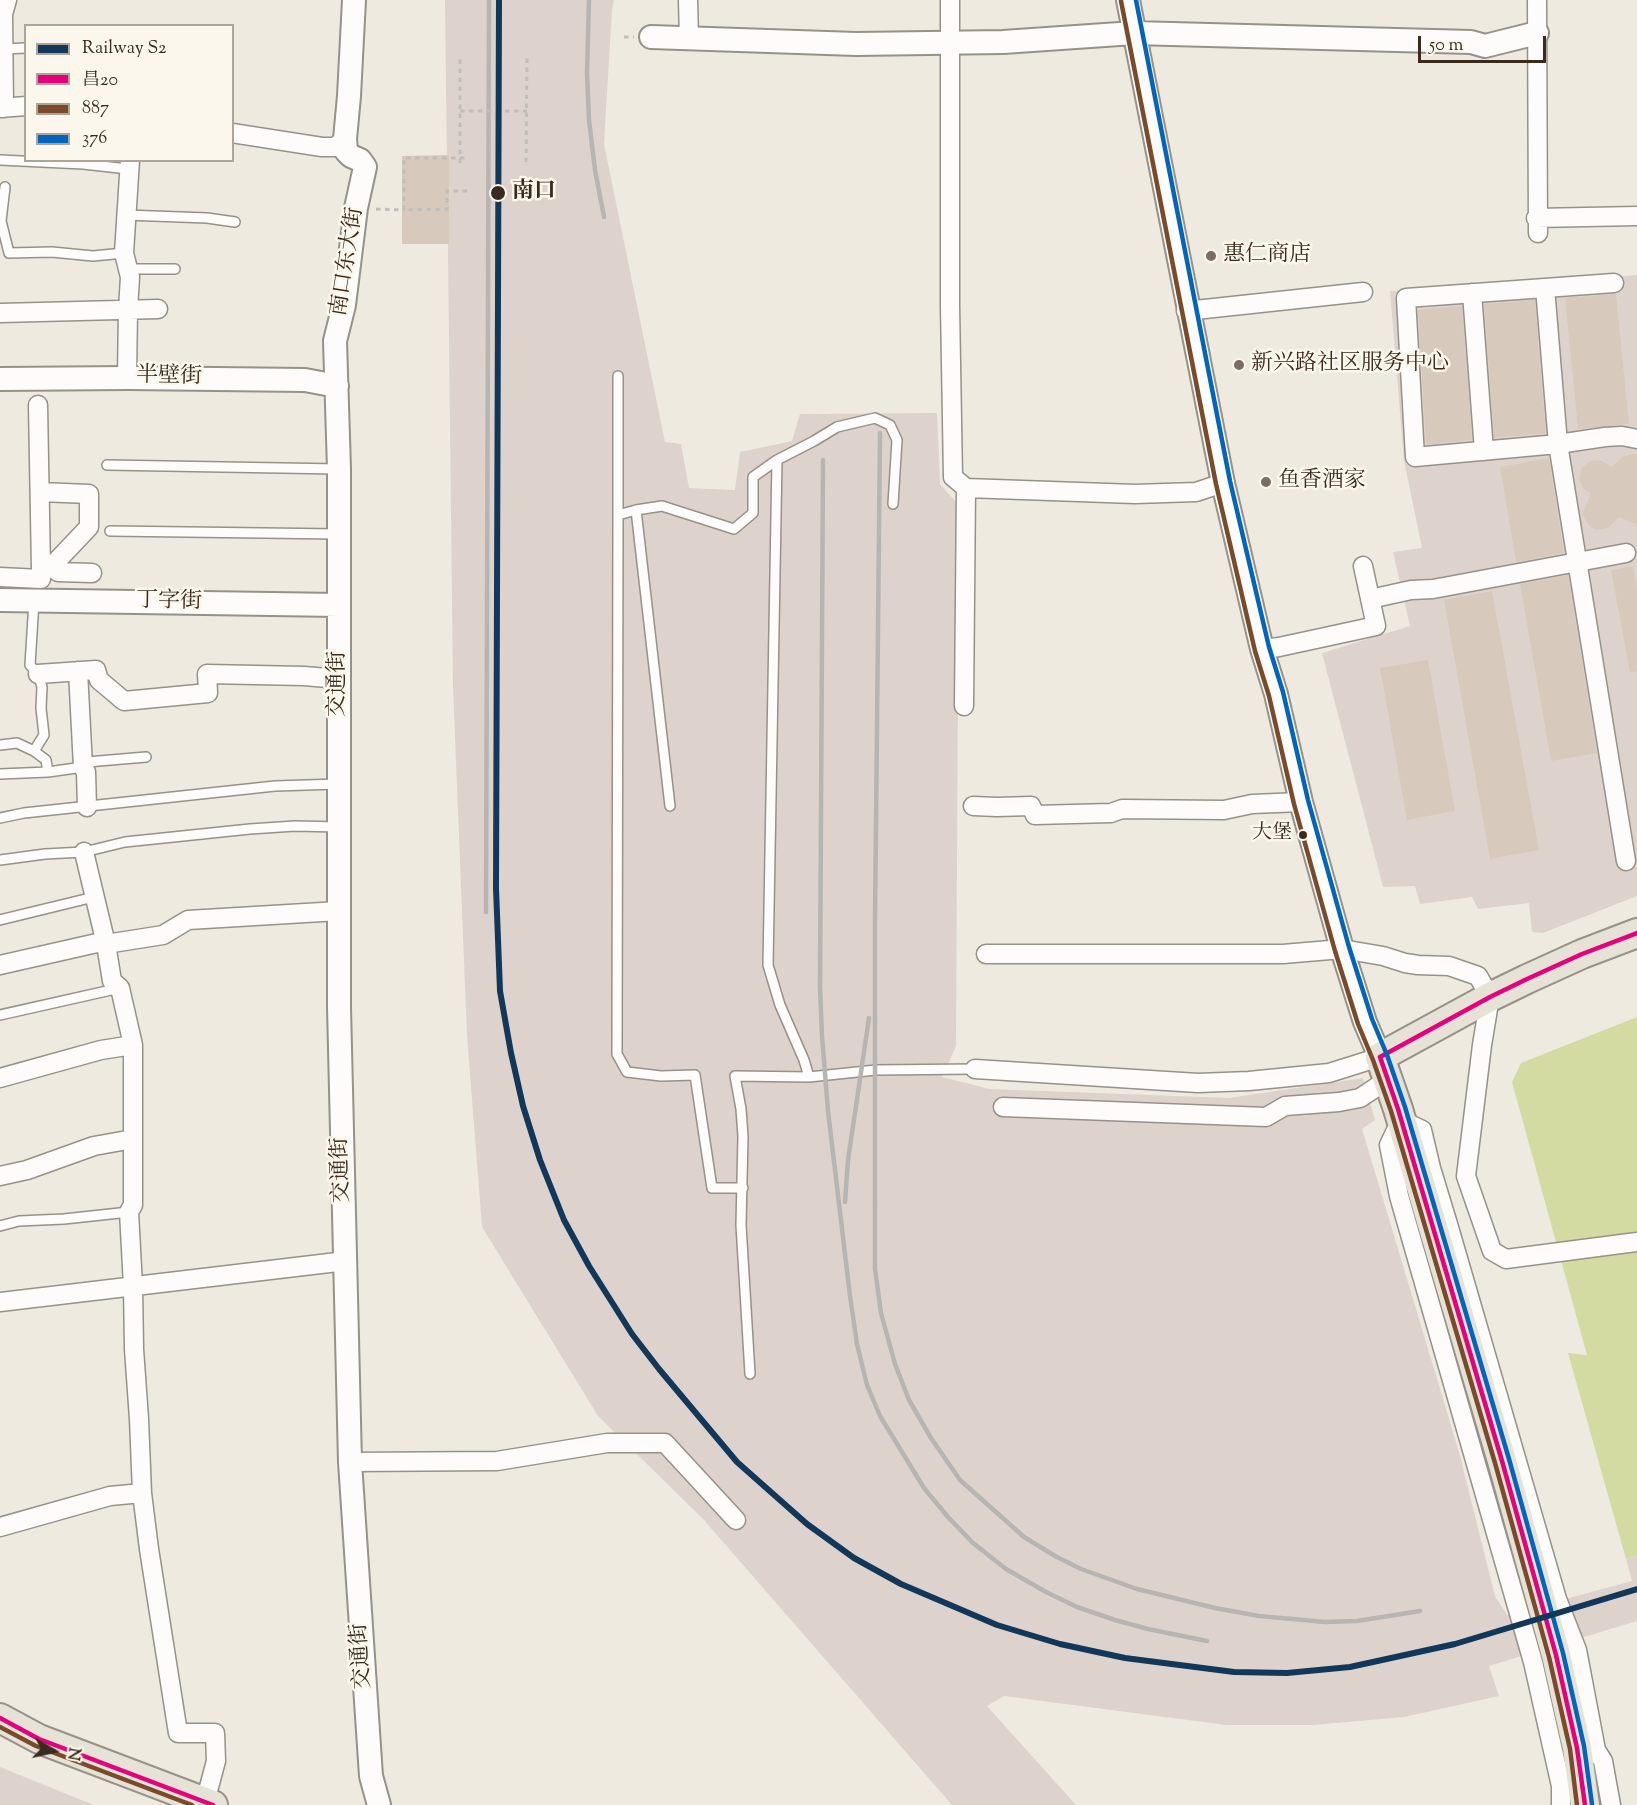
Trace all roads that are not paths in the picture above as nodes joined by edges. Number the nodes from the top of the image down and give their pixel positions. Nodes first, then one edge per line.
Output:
1 (354, 0) edge
2 (688, 0) edge
3 (950, 0) edge
4 (1128, 0) edge
5 (1537, 0) edge
6 (3, 9) edge
7 (1134, 33) junction
8 (1537, 33) junction
9 (651, 37) dead end
10 (688, 39) junction
11 (950, 43) junction
12 (24, 49) edge
13 (2, 61) edge
14 (24, 106) edge
15 (2, 108) edge
16 (234, 133) edge
17 (345, 139) junction
18 (0, 160) edge
19 (24, 161) edge
20 (42, 162) edge
21 (129, 165) edge
22 (5, 187) dead end
23 (126, 215) junction
24 (1637, 216) edge
25 (1, 221) edge
26 (235, 222) dead end
27 (126, 261) junction
28 (175, 269) dead end
29 (1614, 283) dead end
30 (1545, 288) junction
31 (1363, 292) dead end
32 (1472, 293) junction
33 (128, 309) junction
34 (158, 309) dead end
35 (1186, 311) dead end
36 (0, 313) edge
37 (618, 376) dead end
38 (127, 378) junction
39 (0, 379) edge
40 (337, 386) junction
41 (38, 405) dead end
42 (1637, 439) edge
43 (1558, 444) junction
44 (1484, 451) junction
45 (777, 460) junction
46 (107, 465) dead end
47 (339, 469) junction
48 (1223, 483) junction
49 (966, 488) junction
50 (40, 492) junction
51 (893, 504) dead end
52 (636, 510) junction
53 (618, 515) junction
54 (110, 531) dead end
55 (339, 534) junction
56 (1626, 553) dead end
57 (1577, 563) junction
58 (1363, 566) dead end
59 (46, 568) junction
60 (92, 573) dead end
61 (0, 577) edge
62 (1370, 599) junction
63 (0, 600) edge
64 (34, 601) junction
65 (339, 605) junction
66 (1262, 649) junction
67 (78, 671) junction
68 (38, 674) junction
69 (339, 679) junction
70 (964, 706) dead end
71 (0, 745) edge
72 (34, 751) junction
73 (146, 757) dead end
74 (83, 767) junction
75 (48, 772) junction
76 (0, 774) edge
77 (339, 784) junction
78 (1301, 802) junction
79 (669, 806) dead end
80 (973, 806) dead end
81 (87, 807) junction
82 (0, 818) edge
83 (339, 827) junction
84 (84, 852) junction
85 (0, 860) edge
86 (1626, 861) dead end
87 (94, 897) junction
88 (339, 911) junction
89 (0, 920) edge
90 (1637, 933) edge
91 (106, 944) junction
92 (1342, 949) junction
93 (986, 954) dead end
94 (0, 965) edge
95 (120, 988) junction
96 (1490, 997) junction
97 (0, 1015) edge
98 (133, 1045) junction
99 (1384, 1068) junction
100 (975, 1069) joint
101 (809, 1077) junction
102 (0, 1078) edge
103 (1003, 1107) dead end
104 (1401, 1120) junction
105 (133, 1139) junction
106 (1431, 1168) junction
107 (0, 1176) edge
108 (1466, 1176) junction
109 (743, 1188) junction
110 (129, 1212) junction
111 (0, 1226) edge
112 (1637, 1242) edge
113 (346, 1261) junction
114 (134, 1286) junction
115 (0, 1302) edge
116 (750, 1374) dead end
117 (350, 1462) junction
118 (142, 1493) junction
119 (736, 1520) dead end
120 (0, 1527) edge
121 (0, 1718) edge
122 (0, 1740) edge
123 (209, 1804) edge
124 (159, 1805) edge
125 (379, 1805) edge
126 (1561, 1805) edge
127 (1585, 1805) edge
128 (1611, 1805) edge

1 - 17 street
2 - 10 street
3 - 11 street
4 - 7 street
5 - 8 street
6 - 13 street
7 - 8 street
7 - 11 street
7 - 48 street
8 - 24 street
9 - 10 street
10 - 11 street
11 - 49 street
12 - 13 lane
13 - 15 street
14 - 15 street
16 - 17 street
17 - 40 street, 南口东大街
18 - 19 lane
20 - 21 lane
21 - 23 street
22 - 25 lane
23 - 26 lane
23 - 27 street
25 - 27 lane
27 - 28 lane
27 - 33 street
29 - 30 street
30 - 32 street
30 - 43 street
31 - 35 street
32 - 44 street
32 - 44 street
33 - 34 street
33 - 36 street
33 - 38 street
37 - 53 lane
38 - 39 street, 半壁街
38 - 40 street, 半壁街
40 - 47 street, 南口东大街
41 - 50 street
42 - 43 street
43 - 44 street
43 - 57 street
45 - 51 lane
45 - 52 lane
45 - 101 lane
46 - 47 lane
47 - 55 street, 南口东大街
48 - 49 street
48 - 66 street
49 - 70 street
50 - 59 street
50 - 59 street
52 - 53 lane
52 - 79 lane
53 - 109 lane
54 - 55 lane
55 - 65 street, 交通街
56 - 57 street
57 - 62 street
57 - 86 street
58 - 62 street
59 - 60 street
59 - 61 street
62 - 66 street
63 - 64 street, 丁字街
64 - 65 street, 丁字街
64 - 68 lane
65 - 69 street, 交通街
66 - 78 street
67 - 68 street
67 - 69 street
67 - 74 street
68 - 72 lane
69 - 77 street, 交通街
71 - 72 lane
72 - 75 lane
73 - 74 lane
74 - 75 lane
74 - 81 street
75 - 76 lane
77 - 81 lane
77 - 83 street, 交通街
78 - 80 street
78 - 92 street
81 - 82 lane
83 - 84 lane
83 - 88 street, 交通街
84 - 85 lane
84 - 87 street
87 - 89 lane
87 - 91 street
88 - 91 street
88 - 113 street, 交通街
90 - 96 main road
91 - 94 street
91 - 95 street
92 - 93 street
92 - 96 street
92 - 99 street
95 - 97 lane
95 - 98 street
96 - 99 main road
96 - 108 street
98 - 102 street
98 - 105 street
99 - 100 street
99 - 103 street
99 - 104 main road
100 - 101 lane
101 - 109 lane
104 - 106 street
104 - 126 street
104 - 127 main road
105 - 107 street
105 - 110 street
106 - 108 street
106 - 128 street
108 - 112 street
109 - 116 lane
110 - 111 lane
110 - 114 street
113 - 114 street
113 - 117 street, 交通街
114 - 115 street
114 - 118 street
117 - 119 street
117 - 125 street, 交通街
118 - 120 street
118 - 123 street
121 - 123 main road
122 - 124 main road

